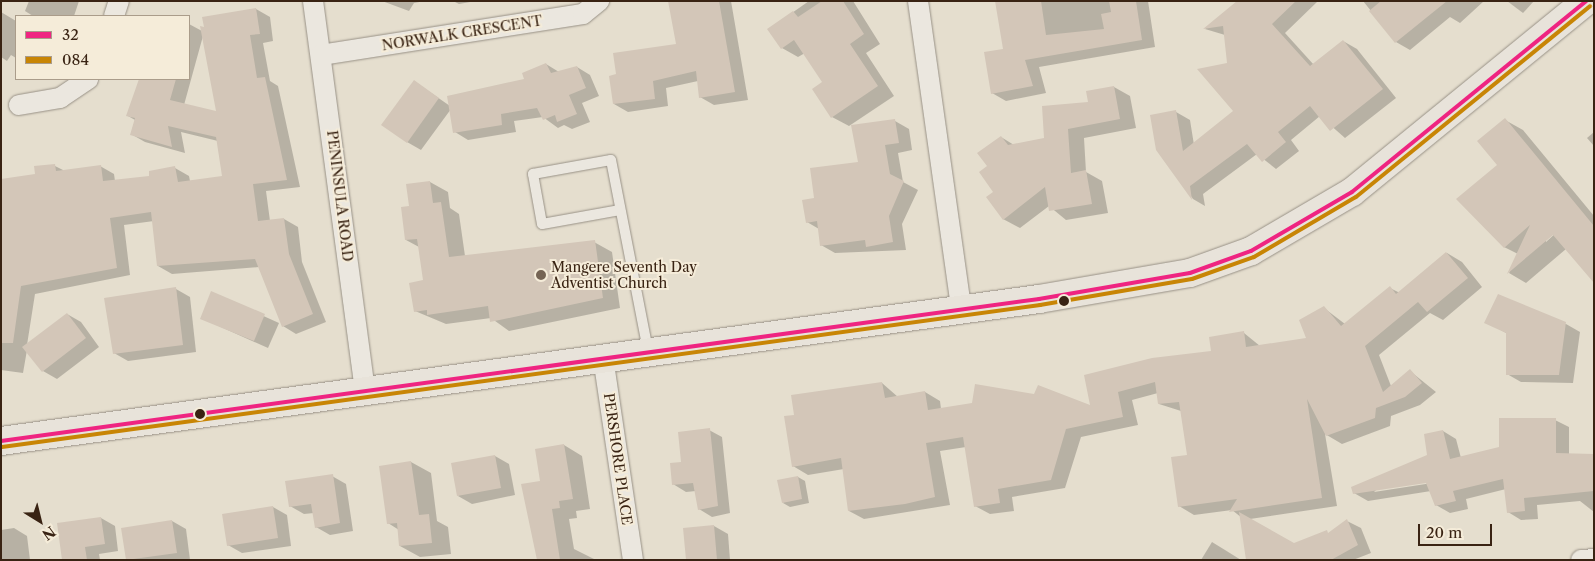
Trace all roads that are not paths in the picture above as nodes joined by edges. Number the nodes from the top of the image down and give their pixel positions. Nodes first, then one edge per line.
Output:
1 (119, 1) edge
2 (313, 1) edge
3 (599, 1) edge
4 (918, 1) edge
5 (1586, 1) edge
6 (114, 15) edge
7 (321, 55) junction
8 (87, 80) edge
9 (19, 105) dead end
10 (620, 210) junction
11 (961, 308) junction
12 (648, 350) junction
13 (604, 357) junction
14 (365, 391) junction
15 (1, 441) edge
16 (1594, 559) edge
17 (633, 560) edge
18 (1581, 560) edge

1 - 6 street
2 - 7 street, PENINSULA ROAD
3 - 7 street, NORWALK CRESCENT
4 - 11 street
5 - 11 main road
7 - 14 street, PENINSULA ROAD
8 - 9 street
10 - 10 lane
10 - 12 lane
11 - 12 main road
12 - 13 main road
13 - 14 main road
13 - 17 street, PERSHORE PLACE
14 - 15 main road
16 - 18 street

